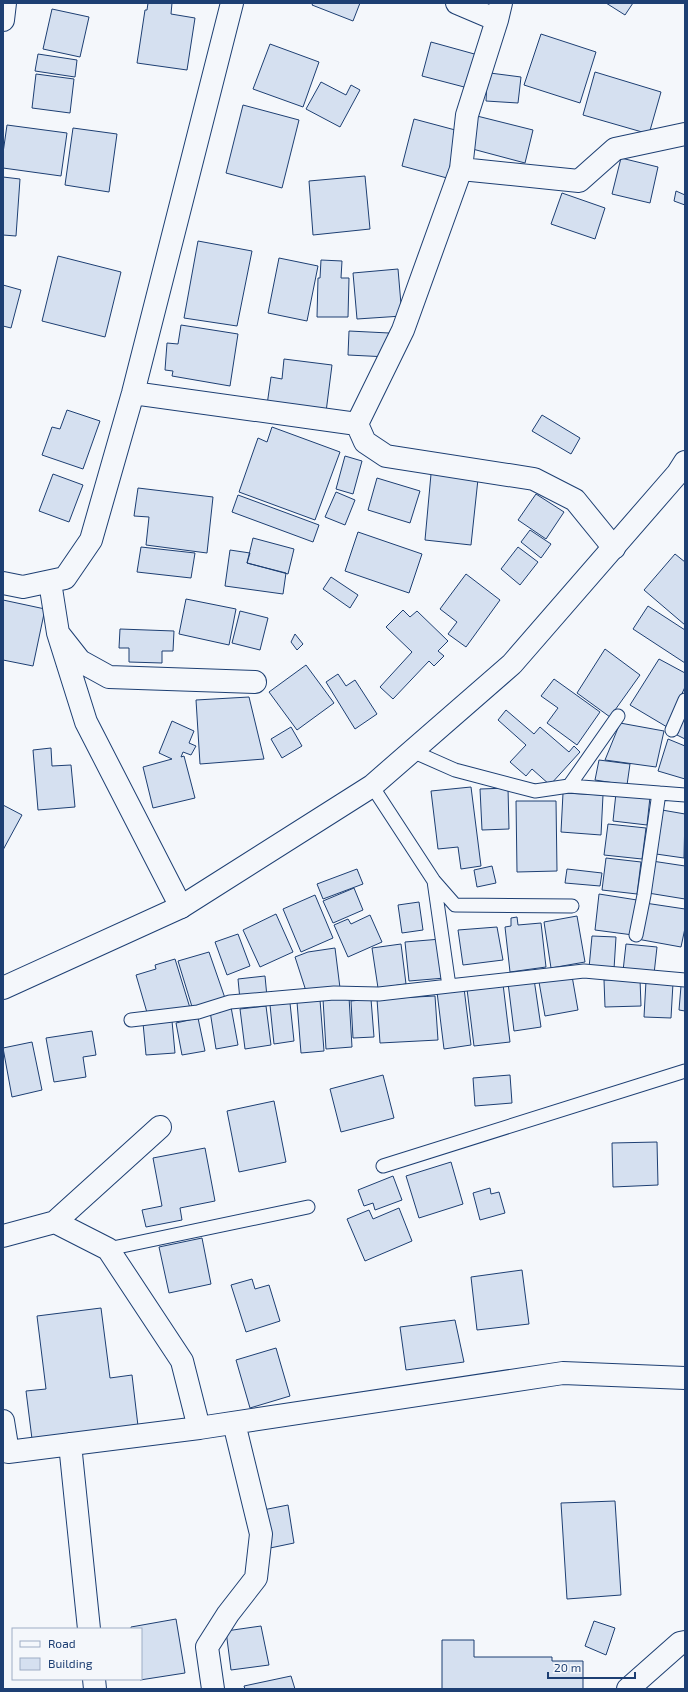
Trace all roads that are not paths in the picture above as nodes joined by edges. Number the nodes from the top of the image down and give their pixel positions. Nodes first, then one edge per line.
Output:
1 (5, 3) edge
2 (232, 3) edge
3 (457, 3) edge
4 (499, 12) edge
5 (3, 20) edge
6 (685, 134) edge
7 (461, 169) junction
8 (133, 393) junction
9 (357, 424) junction
10 (683, 471) edge
11 (614, 548) junction
12 (50, 582) junction
13 (3, 583) edge
14 (58, 633) junction
15 (255, 682) dead end
16 (685, 700) edge
17 (618, 716) dead end
18 (672, 730) dead end
19 (412, 751) junction
20 (372, 786) junction
21 (568, 786) junction
22 (659, 793) junction
23 (685, 795) edge
24 (434, 881) junction
25 (572, 906) dead end
26 (181, 907) junction
27 (636, 935) dead end
28 (685, 980) edge
29 (449, 986) junction
30 (3, 988) edge
31 (131, 1020) dead end
32 (685, 1071) edge
33 (160, 1127) dead end
34 (383, 1166) dead end
35 (308, 1207) dead end
36 (55, 1222) junction
37 (3, 1236) edge
38 (108, 1249) junction
39 (685, 1378) edge
40 (3, 1421) edge
41 (234, 1422) junction
42 (199, 1428) junction
43 (70, 1444) junction
44 (89, 1628) edge
45 (685, 1642) edge
46 (213, 1689) edge
47 (628, 1689) edge

1 - 5 street
2 - 8 street
3 - 4 street
4 - 7 street
6 - 7 street
7 - 9 street
8 - 9 street
8 - 12 street
9 - 11 street
10 - 11 street
11 - 19 street
12 - 13 street
12 - 14 street
14 - 15 street
14 - 26 street
16 - 18 lane
17 - 21 lane
19 - 20 street
19 - 21 lane
20 - 24 lane
20 - 26 street
21 - 22 lane
22 - 23 lane
22 - 27 lane
24 - 25 lane
24 - 29 lane
26 - 30 street
28 - 29 lane
29 - 31 lane
32 - 34 lane
33 - 36 street
35 - 38 lane
36 - 37 street
36 - 38 street
38 - 42 street
39 - 41 street
40 - 43 street
41 - 42 street
41 - 46 street
42 - 43 street
43 - 44 street
45 - 47 street

